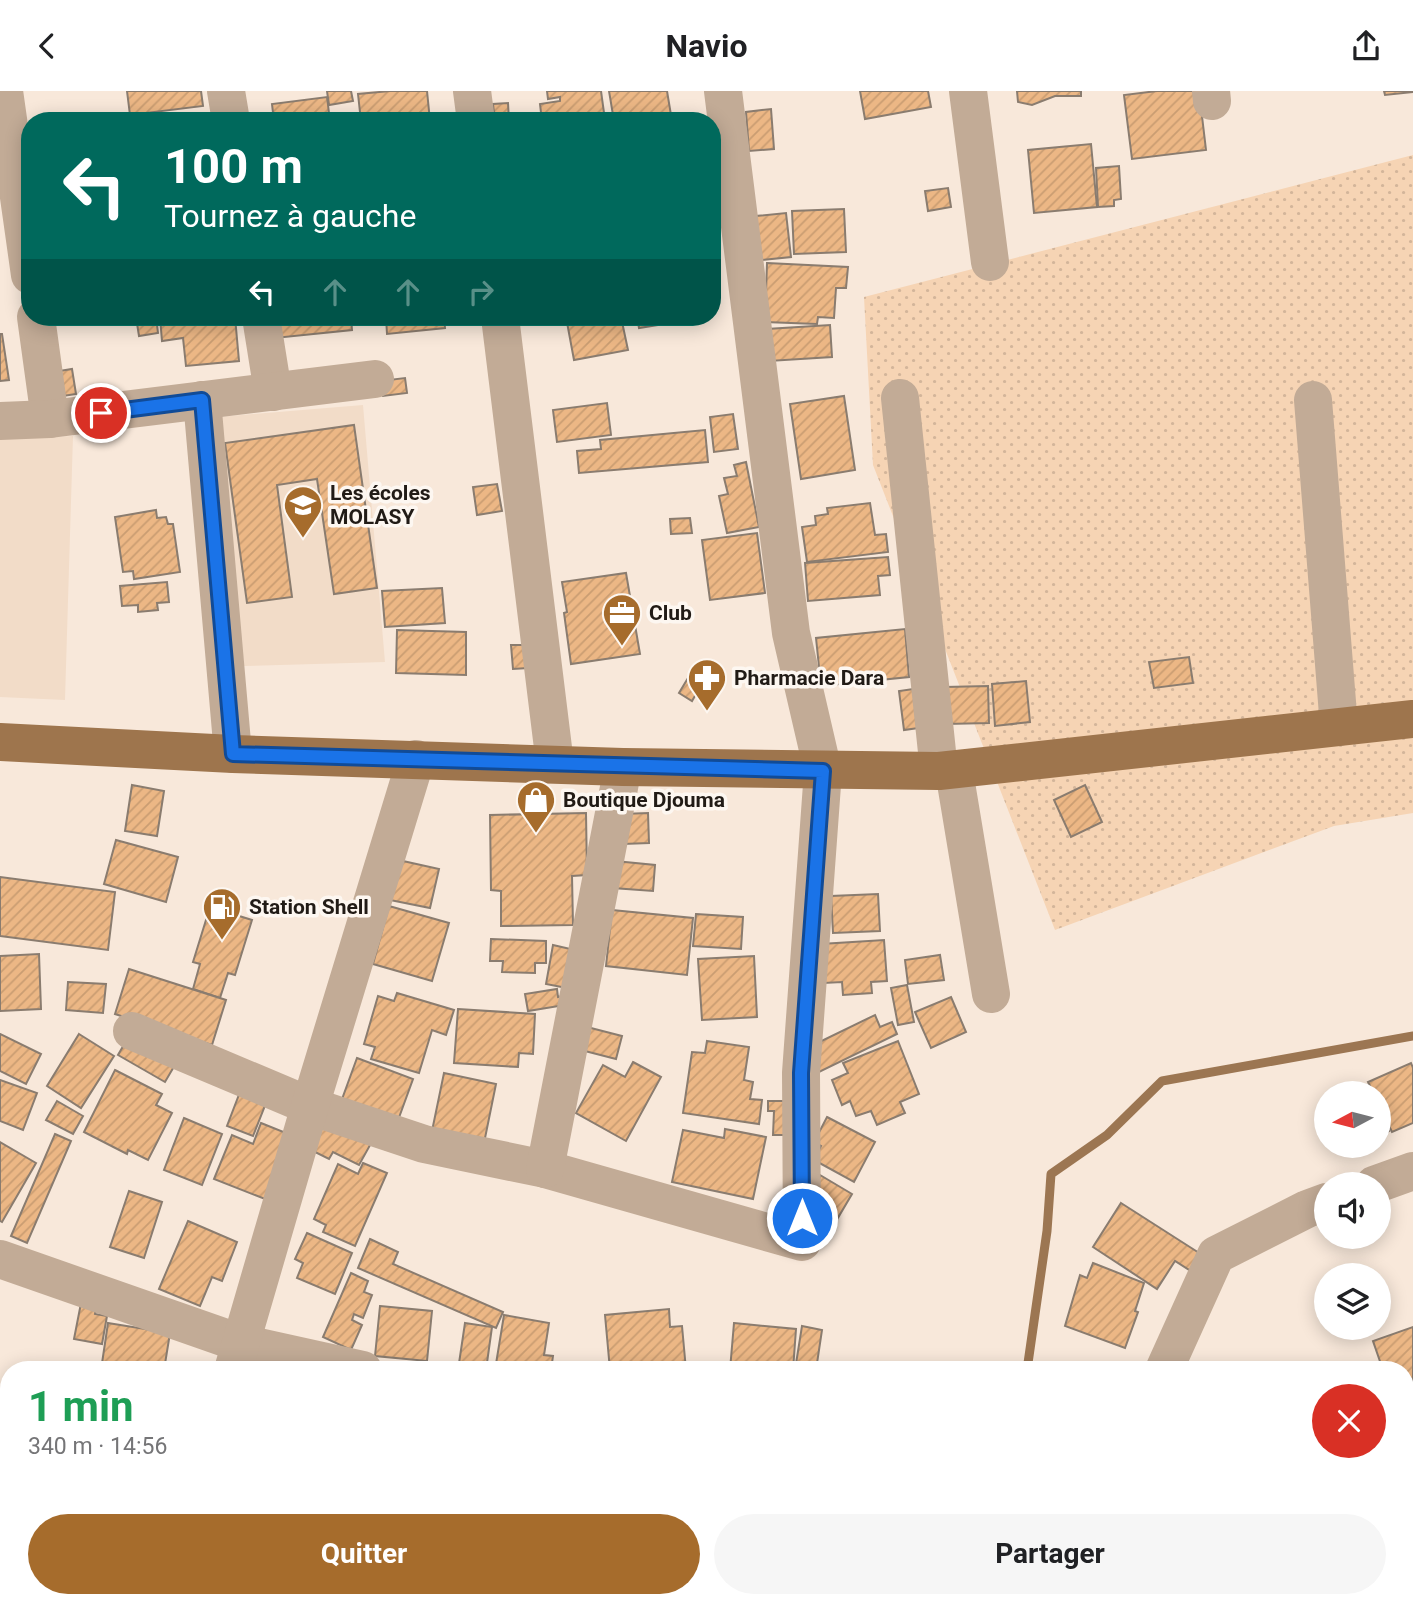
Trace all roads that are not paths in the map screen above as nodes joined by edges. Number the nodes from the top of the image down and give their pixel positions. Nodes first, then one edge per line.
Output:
1 (4, 91) edge
2 (226, 91) edge
3 (472, 91) edge
4 (723, 91) edge
5 (968, 91) edge
6 (229, 112) edge
7 (475, 112) edge
8 (723, 174) edge
9 (21, 211) edge
10 (990, 262) dead end
11 (37, 326) edge
12 (262, 326) edge
13 (501, 326) edge
14 (375, 379) dead end
15 (273, 392) junction
16 (900, 398) dead end
17 (202, 400) junction
18 (1313, 400) dead end
19 (50, 419) junction
20 (0, 421) edge
21 (1413, 719) edge
22 (1339, 727) junction
23 (0, 742) edge
24 (233, 754) junction
25 (416, 759) junction
26 (555, 764) junction
27 (623, 767) junction
28 (823, 771) junction
29 (946, 771) junction
30 (991, 994) dead end
31 (132, 1031) dead end
32 (310, 1106) junction
33 (545, 1169) junction
34 (1413, 1171) edge
35 (1391, 1179) edge
36 (1314, 1206) edge
37 (0, 1259) edge
38 (237, 1357) edge
39 (276, 1361) edge
40 (1168, 1361) edge

1 - 9 street
2 - 6 street
3 - 7 street
4 - 8 street
5 - 10 street
8 - 28 street
11 - 19 street
12 - 15 street
13 - 26 street
14 - 15 street
15 - 17 street
16 - 29 street
17 - 19 street
17 - 24 street
18 - 22 street
19 - 20 street
21 - 22 main road
22 - 29 main road
23 - 24 main road
24 - 25 main road
25 - 26 main road
25 - 32 street
26 - 27 main road
27 - 28 main road
27 - 33 street
28 - 29 main road
28 - 33 street
29 - 30 street
31 - 32 street
32 - 33 street
32 - 38 street
34 - 35 street
36 - 40 street
37 - 38 street
38 - 39 street

